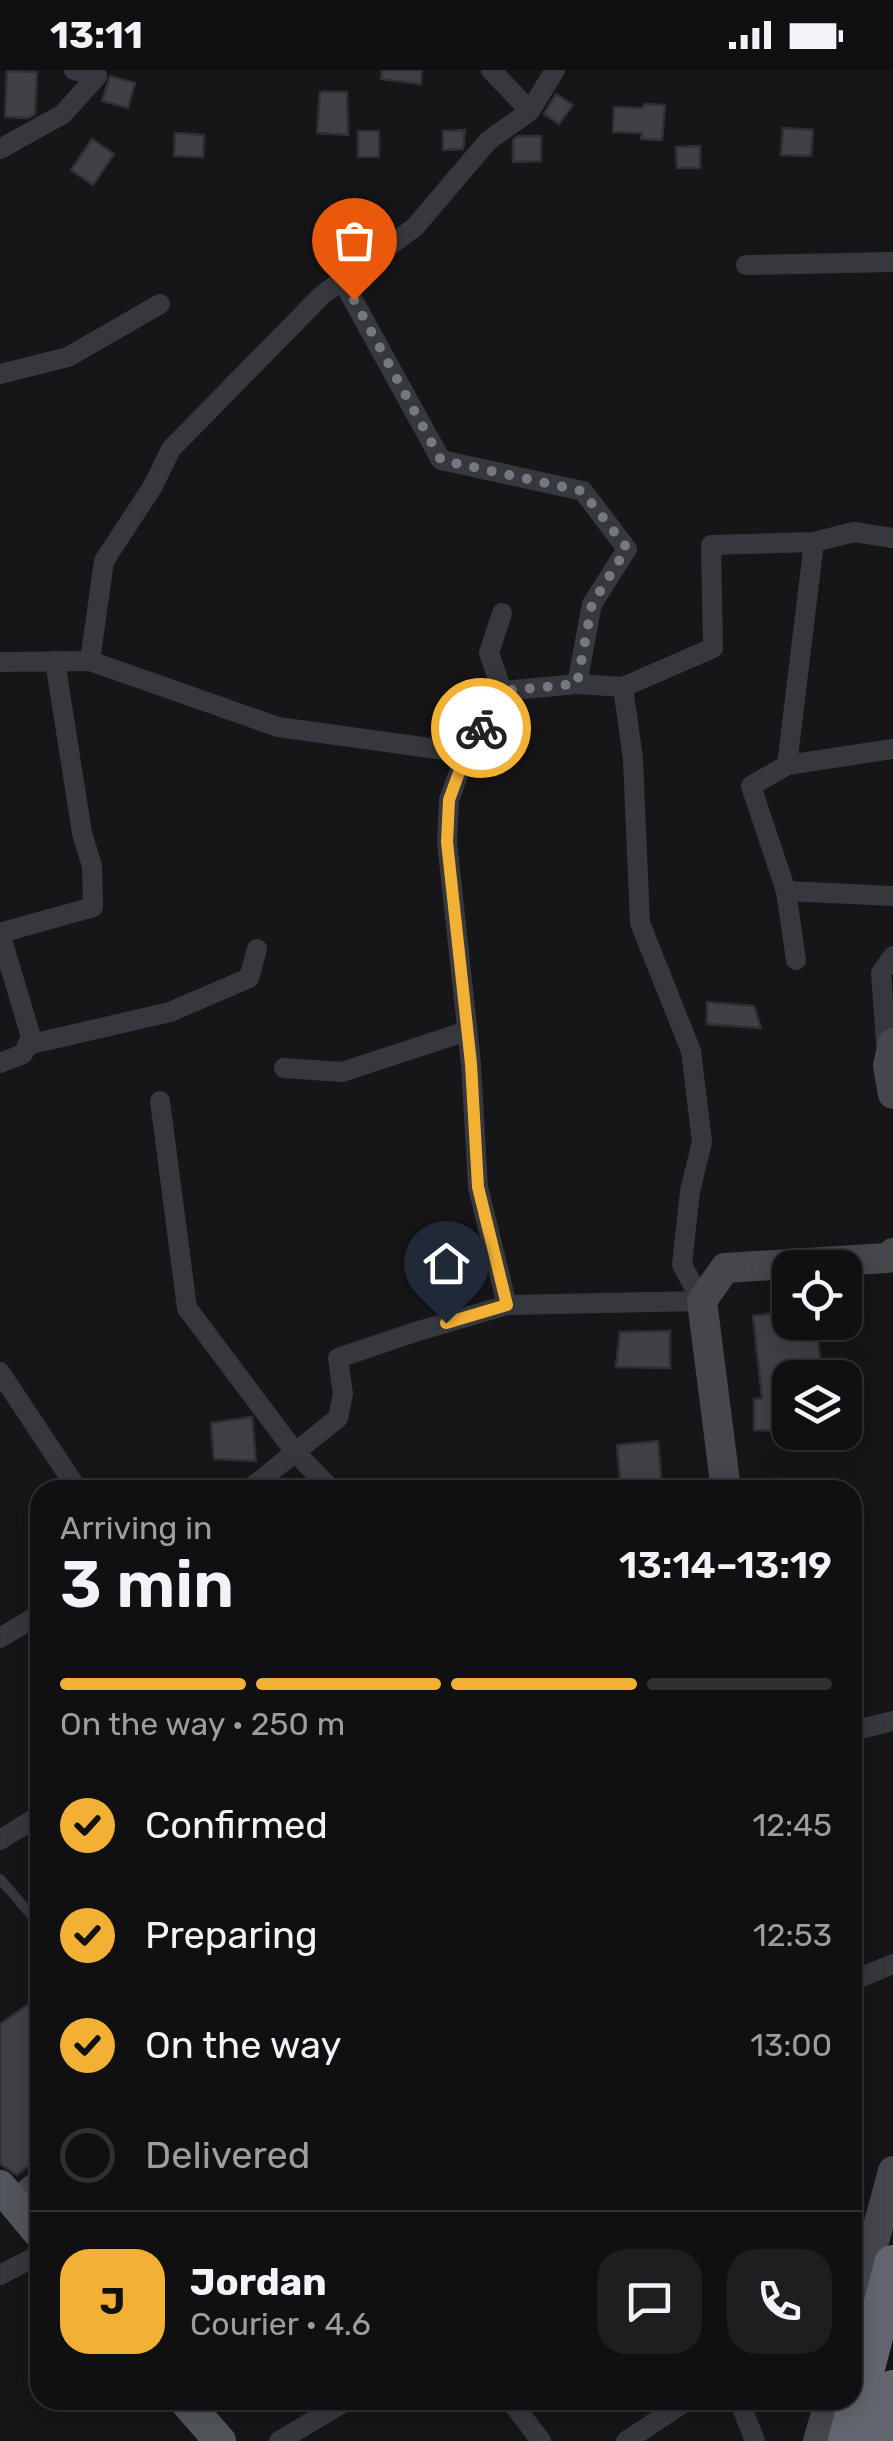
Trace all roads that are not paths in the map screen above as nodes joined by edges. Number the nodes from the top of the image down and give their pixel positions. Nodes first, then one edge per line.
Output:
1 (74, 70) edge
2 (491, 70) edge
3 (554, 70) edge
4 (98, 73) edge
5 (530, 111) junction
6 (0, 149) edge
7 (893, 262) edge
8 (746, 264) dead end
9 (342, 280) junction
10 (160, 304) dead end
11 (0, 374) edge
12 (893, 538) edge
13 (814, 542) junction
14 (502, 613) dead end
15 (55, 661) junction
16 (90, 661) junction
17 (0, 662) edge
18 (577, 684) junction
19 (624, 687) junction
20 (502, 691) junction
21 (893, 750) edge
22 (466, 753) junction
23 (787, 765) junction
24 (786, 892) junction
25 (893, 896) edge
26 (0, 933) edge
27 (257, 949) dead end
28 (893, 956) edge
29 (796, 960) dead end
30 (467, 1031) junction
31 (27, 1045) junction
32 (0, 1063) edge
33 (284, 1068) dead end
34 (891, 1068) edge
35 (160, 1101) dead end
36 (893, 1252) edge
37 (702, 1301) junction
38 (507, 1305) junction
39 (0, 1372) edge
40 (295, 1452) junction
41 (71, 1480) edge
42 (260, 1480) edge
43 (322, 1480) edge
44 (725, 1480) edge
45 (30, 1620) edge
46 (0, 1638) edge
47 (893, 1721) edge
48 (862, 1729) edge
49 (30, 1821) edge
50 (0, 1840) edge
51 (0, 1878) edge
52 (30, 1914) edge
53 (893, 1964) edge
54 (862, 1977) edge
55 (893, 2171) edge
56 (19, 2191) edge
57 (30, 2214) edge
58 (30, 2259) edge
59 (893, 2264) edge
60 (0, 2275) edge
61 (862, 2287) edge
62 (862, 2383) edge
63 (893, 2389) edge
64 (193, 2410) edge
65 (331, 2410) edge
66 (518, 2410) edge
67 (673, 2410) edge
68 (743, 2410) edge
69 (827, 2410) edge
70 (855, 2410) edge
71 (220, 2441) edge
72 (279, 2441) edge
73 (542, 2441) edge
74 (626, 2441) edge
75 (754, 2441) edge
76 (818, 2441) edge
77 (847, 2441) edge
78 (877, 2441) edge

1 - 4 street
2 - 5 street
3 - 5 street
4 - 6 street
5 - 9 street
7 - 8 street
9 - 16 street
9 - 18 street
10 - 11 street
12 - 13 street
13 - 19 street
13 - 23 street
14 - 20 street
15 - 16 street
15 - 17 street
15 - 26 street
16 - 22 street
18 - 19 street
18 - 20 street
19 - 37 street
20 - 22 street
21 - 23 street
22 - 30 street
23 - 24 street
24 - 25 street
24 - 29 street
26 - 31 street
27 - 31 street
28 - 34 street
30 - 33 street
30 - 38 street
31 - 32 street
35 - 40 street
36 - 37 street
37 - 38 street
37 - 44 street
38 - 40 street
39 - 41 street
40 - 42 street
40 - 43 street
45 - 46 street
47 - 48 street
49 - 50 street
51 - 52 lane
53 - 54 street
55 - 61 street
56 - 57 main road
58 - 60 street
59 - 62 highway
63 - 78 highway
64 - 71 main road
65 - 72 street
66 - 73 street
67 - 74 street
68 - 75 street
69 - 76 street
70 - 77 highway

